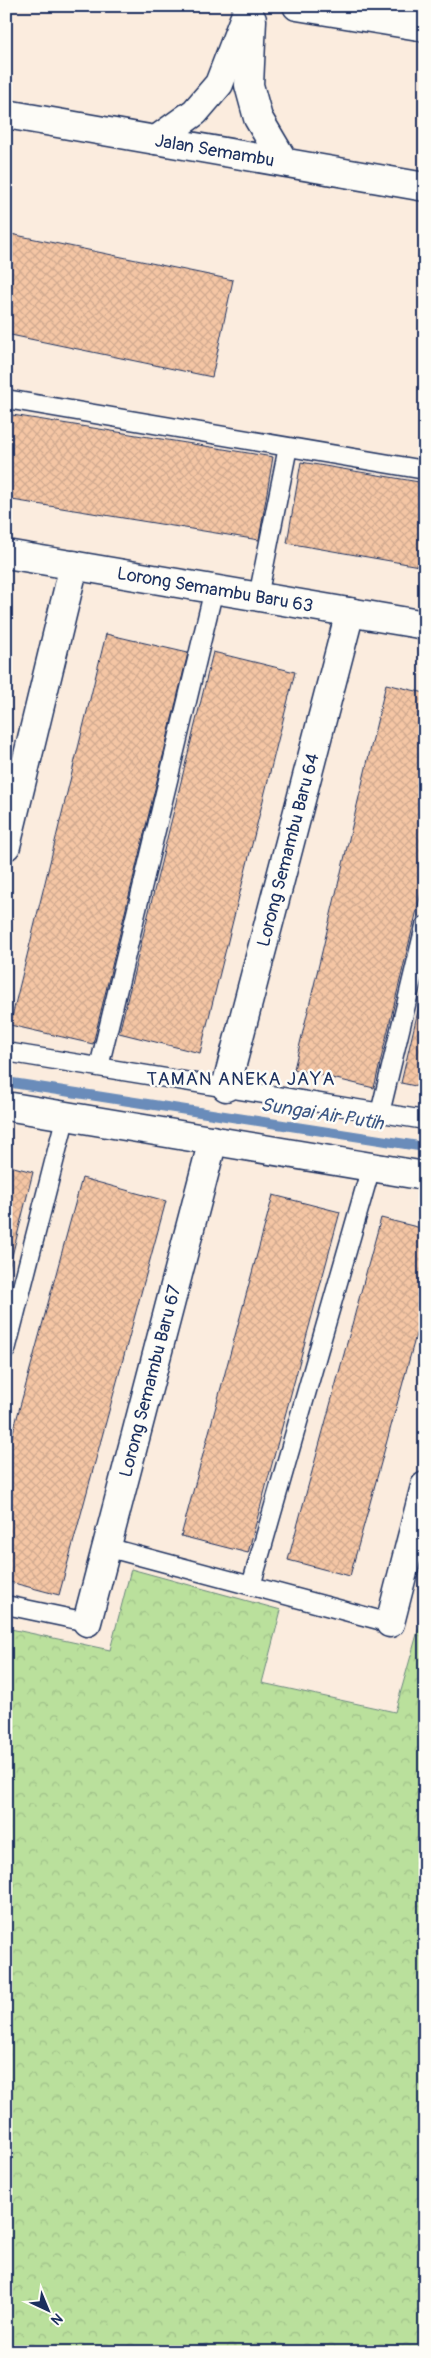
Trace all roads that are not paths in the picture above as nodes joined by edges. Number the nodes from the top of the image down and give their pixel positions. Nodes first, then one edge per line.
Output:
1 (251, 6) edge
2 (297, 6) edge
3 (425, 28) edge
4 (6, 114) edge
5 (156, 140) junction
6 (284, 162) junction
7 (425, 187) edge
8 (6, 399) edge
9 (288, 447) junction
10 (425, 470) edge
11 (6, 554) edge
12 (74, 565) junction
13 (214, 589) junction
14 (258, 597) junction
15 (350, 612) junction
16 (425, 625) edge
17 (6, 846) edge
18 (425, 926) edge
19 (6, 1052) edge
20 (99, 1067) junction
21 (226, 1087) junction
22 (6, 1106) edge
23 (380, 1113) junction
24 (66, 1116) junction
25 (425, 1120) edge
26 (213, 1140) junction
27 (371, 1167) junction
28 (425, 1176) edge
29 (6, 1350) edge
30 (425, 1486) edge
31 (106, 1547) junction
32 (251, 1586) junction
33 (6, 1605) edge
34 (87, 1622) joint
35 (390, 1623) joint

1 - 5 street
1 - 6 street
2 - 3 street
4 - 5 street, Jalan Semambu
5 - 6 street, Jalan Semambu
6 - 7 street, Jalan Semambu
8 - 9 lane
9 - 10 lane
9 - 14 lane
11 - 12 street, Lorong Semambu Baru 63
12 - 13 street, Lorong Semambu Baru 63
12 - 17 street
13 - 14 street, Lorong Semambu Baru 63
13 - 20 lane
14 - 15 street, Lorong Semambu Baru 63
15 - 16 street, Lorong Semambu Baru 63
15 - 21 street, Lorong Semambu Baru 64
18 - 23 lane
19 - 20 lane
20 - 21 lane
21 - 23 lane
22 - 24 street
23 - 25 lane
24 - 26 street
24 - 29 lane
26 - 27 street
26 - 31 street, Lorong Semambu Baru 67
27 - 28 street
27 - 32 lane
30 - 35 street
31 - 32 lane
31 - 34 street, Lorong Semambu Baru 67
32 - 35 lane
33 - 34 lane

